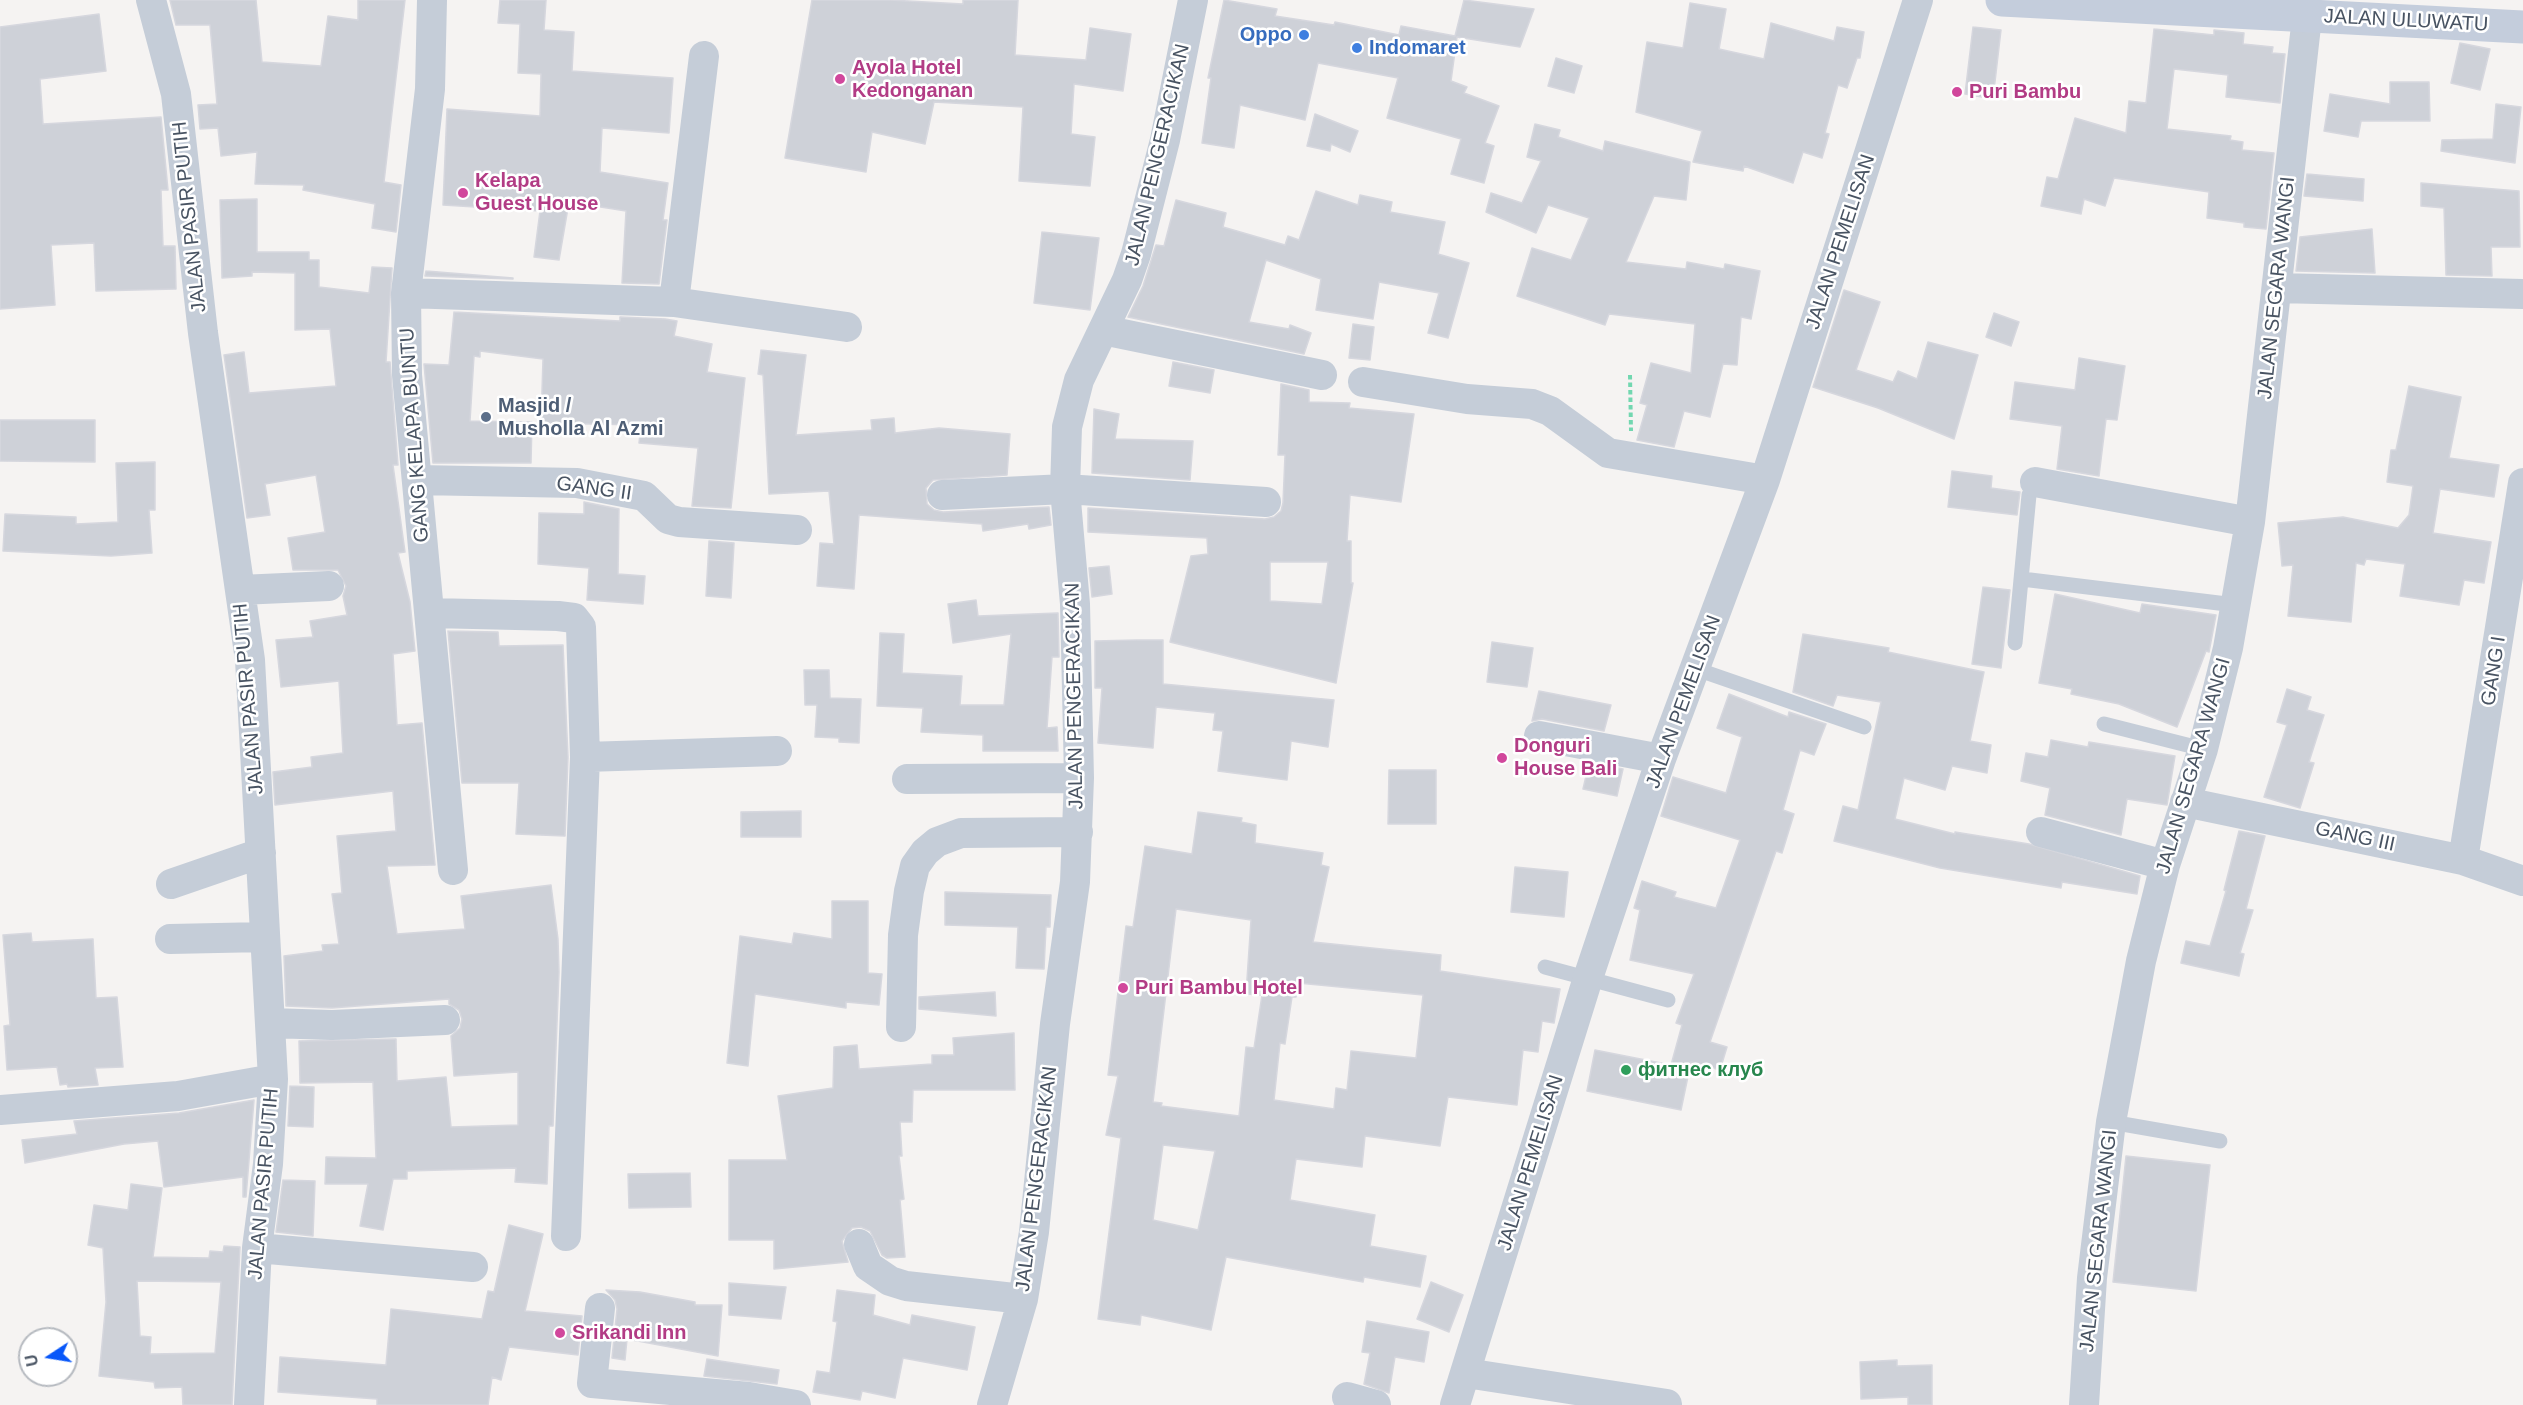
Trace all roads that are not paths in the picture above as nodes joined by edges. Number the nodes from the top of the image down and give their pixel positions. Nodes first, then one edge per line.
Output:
1 (151, 0) edge
2 (432, 0) edge
3 (1193, 0) edge
4 (1918, 0) edge
5 (2002, 0) edge
6 (2235, 6) edge
7 (2432, 10) edge
8 (2320, 11) edge
9 (2523, 27) edge
10 (704, 56) dead end
11 (2277, 288) junction
12 (406, 293) junction
13 (2523, 294) edge
14 (674, 302) junction
15 (847, 327) dead end
16 (1103, 330) junction
17 (1322, 375) dead end
18 (1363, 382) dead end
19 (417, 480) junction
20 (1765, 480) junction
21 (2523, 483) edge
22 (2032, 488) joint
23 (1065, 489) junction
24 (942, 495) dead end
25 (1266, 502) dead end
26 (2250, 522) junction
27 (797, 530) dead end
28 (2022, 579) junction
29 (328, 586) dead end
30 (240, 590) junction
31 (2235, 605) junction
32 (431, 613) junction
33 (2014, 643) dead end
34 (1696, 669) junction
35 (2104, 724) dead end
36 (1864, 727) dead end
37 (1539, 736) dead end
38 (2203, 749) junction
39 (777, 751) dead end
40 (585, 757) junction
41 (1661, 759) junction
42 (1079, 778) junction
43 (907, 779) dead end
44 (2185, 802) junction
45 (1078, 832) junction
46 (2041, 832) dead end
47 (261, 853) junction
48 (2463, 860) junction
49 (2165, 865) junction
50 (453, 870) dead end
51 (2523, 881) edge
52 (171, 884) dead end
53 (265, 937) junction
54 (170, 939) dead end
55 (1545, 967) dead end
56 (1588, 978) junction
57 (1668, 999) dead end
58 (445, 1020) dead end
59 (270, 1023) junction
60 (901, 1027) dead end
61 (273, 1079) junction
62 (0, 1110) edge
63 (2111, 1122) junction
64 (2220, 1141) dead end
65 (566, 1236) dead end
66 (859, 1244) dead end
67 (257, 1248) junction
68 (473, 1267) dead end
69 (1023, 1299) junction
70 (600, 1308) dead end
71 (1466, 1373) junction
72 (1347, 1397) dead end
73 (1667, 1404) edge
74 (249, 1405) edge
75 (796, 1405) edge
76 (992, 1405) edge
77 (1376, 1405) edge
78 (1455, 1405) edge
79 (2084, 1405) edge

1 - 30 street, JALAN PASIR PUTIH
2 - 12 street, GANG KELAPA BUNTU
3 - 16 street, JALAN PENGERACIKAN
4 - 20 street, JALAN PEMELISAN
5 - 6 street, JALAN ULUWATU
6 - 8 street, JALAN ULUWATU
7 - 8 street, JALAN ULUWATU
7 - 9 street, JALAN ULUWATU
8 - 11 street, JALAN SEGARA WANGI
10 - 14 street
11 - 13 street
11 - 26 street, JALAN SEGARA WANGI
12 - 14 street
12 - 19 street, GANG KELAPA BUNTU
14 - 15 street
16 - 17 street
16 - 23 street, JALAN PENGERACIKAN
18 - 20 street
19 - 27 street, GANG II
19 - 32 street, GANG KELAPA BUNTU
20 - 34 street, JALAN PEMELISAN
21 - 48 street, GANG I
22 - 26 street
22 - 28 lane
23 - 24 street
23 - 25 street
23 - 42 street, JALAN PENGERACIKAN
26 - 31 street, JALAN SEGARA WANGI
28 - 31 lane
28 - 33 lane
29 - 30 street
30 - 47 street, JALAN PASIR PUTIH
31 - 38 street, JALAN SEGARA WANGI
32 - 40 street
32 - 50 street, GANG KELAPA BUNTU
34 - 36 lane
34 - 41 street, JALAN PEMELISAN
35 - 38 lane
37 - 41 street
38 - 44 street, JALAN SEGARA WANGI
39 - 40 street
40 - 65 street
41 - 56 street, JALAN PEMELISAN
42 - 43 street
42 - 45 street, JALAN PENGERACIKAN
44 - 48 street, GANG III
44 - 49 street, JALAN SEGARA WANGI
45 - 60 street
45 - 69 street, JALAN PENGERACIKAN
46 - 49 street
47 - 52 street
47 - 53 street, JALAN PASIR PUTIH
48 - 51 street, GANG III
49 - 63 street, JALAN SEGARA WANGI
53 - 54 street
53 - 59 street, JALAN PASIR PUTIH
55 - 56 lane
56 - 57 lane
56 - 71 street, JALAN PEMELISAN
58 - 59 street
59 - 61 street, JALAN PASIR PUTIH
61 - 62 street
61 - 67 street, JALAN PASIR PUTIH
63 - 64 lane
63 - 79 street, JALAN SEGARA WANGI
66 - 69 street
67 - 68 street
67 - 74 street, JALAN PASIR PUTIH
69 - 76 street, JALAN PENGERACIKAN
70 - 75 street
71 - 73 street
71 - 78 street, JALAN PEMELISAN
72 - 77 street

